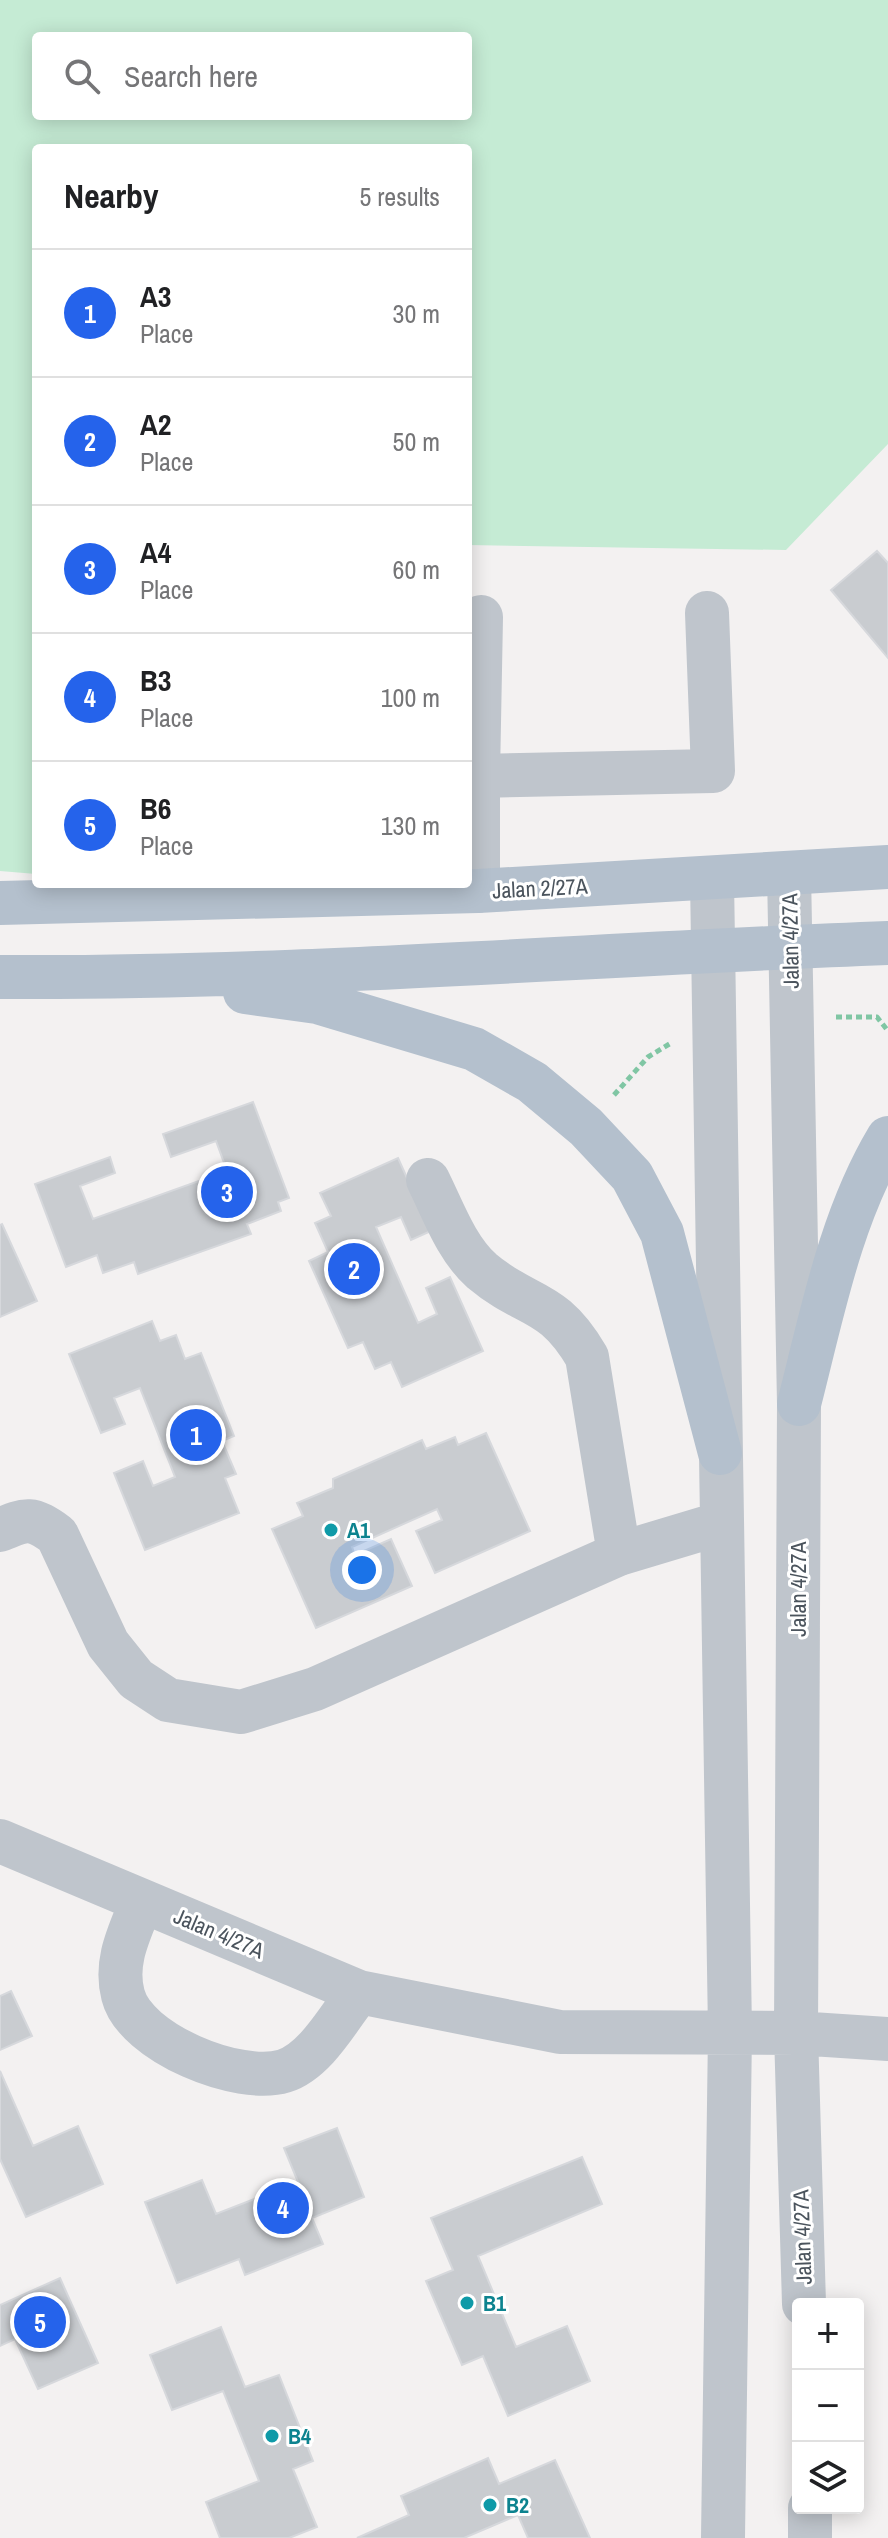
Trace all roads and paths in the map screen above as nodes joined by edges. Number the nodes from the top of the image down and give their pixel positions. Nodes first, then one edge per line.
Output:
1 (707, 613) dead end
2 (481, 617) dead end
3 (478, 776) junction
4 (888, 867) edge
5 (789, 873) junction
6 (712, 879) junction
7 (478, 891) junction
8 (0, 903) edge
9 (888, 943) edge
10 (790, 947) junction
11 (714, 948) junction
12 (0, 977) edge
13 (148, 978) junction
14 (717, 1016) junction
15 (792, 1016) junction
16 (888, 1031) edge
17 (586, 1127) junction
18 (888, 1138) edge
19 (428, 1180) dead end
20 (799, 1404) junction
21 (720, 1453) junction
22 (722, 1523) junction
23 (0, 1530) edge
24 (619, 1554) junction
25 (0, 1841) edge
26 (142, 1901) junction
27 (359, 1992) junction
28 (730, 2032) junction
29 (796, 2033) junction
30 (888, 2039) edge
31 (804, 2298) edge
32 (810, 2514) edge
33 (723, 2538) edge
34 (810, 2538) edge

1 - 3 street
2 - 3 street
3 - 7 street
4 - 5 main road, Jalan 2/27A
5 - 6 main road, Jalan 2/27A
5 - 10 street, Jalan 4/27A
6 - 7 main road, Jalan 2/27A
6 - 11 street
7 - 8 main road, Jalan 2/27A
9 - 10 main road
10 - 11 main road
10 - 15 street, Jalan 4/27A
11 - 13 main road
11 - 14 street
12 - 13 main road
13 - 17 main road
14 - 17 path
14 - 21 street
15 - 16 path
15 - 20 street, Jalan 4/27A
17 - 21 main road
18 - 20 main road
19 - 24 street
20 - 29 street, Jalan 4/27A
21 - 22 street
22 - 24 street
22 - 28 street
23 - 24 street
25 - 26 street, Jalan 4/27A
26 - 27 street, Jalan 4/27A
26 - 27 street
27 - 28 street, Jalan 4/27A
28 - 29 street, Jalan 4/27A
28 - 33 street
29 - 30 street, Jalan 4/27A
29 - 31 street, Jalan 4/27A
32 - 34 street

